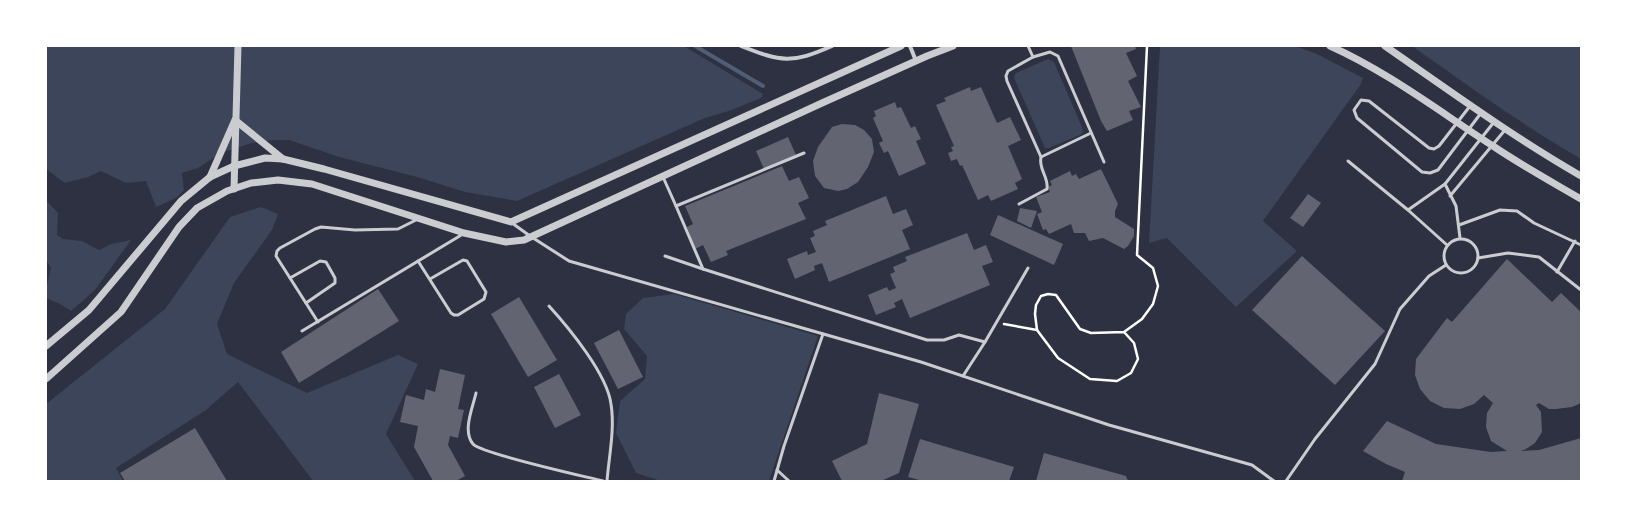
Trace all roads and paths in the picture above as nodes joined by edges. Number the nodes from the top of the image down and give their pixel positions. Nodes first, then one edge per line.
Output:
1 (238, 46) edge
2 (741, 46) edge
3 (832, 46) edge
4 (901, 46) edge
5 (910, 46) edge
6 (953, 46) edge
7 (1028, 46) edge
8 (1147, 46) edge
9 (1330, 46) edge
10 (1386, 46) edge
11 (1033, 58) junction
12 (916, 61) junction
13 (1470, 106) junction
14 (1481, 113) junction
15 (235, 120) junction
16 (1458, 122) junction
17 (1494, 122) junction
18 (1468, 130) junction
19 (1505, 130) junction
20 (1091, 133) junction
21 (1482, 138) junction
22 (1493, 146) junction
23 (804, 153) dead end
24 (1041, 157) junction
25 (283, 159) junction
26 (1348, 161) dead end
27 (1104, 162) dead end
28 (234, 166) junction
29 (662, 176) junction
30 (1581, 176) edge
31 (210, 177) junction
32 (1445, 184) junction
33 (234, 189) junction
34 (1450, 196) junction
35 (1581, 199) edge
36 (1019, 204) dead end
37 (676, 206) junction
38 (1408, 210) junction
39 (419, 218) junction
40 (511, 222) junction
41 (1459, 225) junction
42 (464, 233) junction
43 (530, 236) junction
44 (1460, 238) junction
45 (1575, 241) junction
46 (1447, 245) junction
47 (1581, 245) edge
48 (665, 256) dead end
49 (1478, 258) junction
50 (418, 261) junction
51 (1446, 265) junction
52 (1028, 268) dead end
53 (704, 269) junction
54 (1557, 272) junction
55 (290, 278) junction
56 (430, 279) junction
57 (1581, 290) edge
58 (306, 302) junction
59 (549, 306) dead end
60 (318, 322) junction
61 (996, 322) junction
62 (1037, 330) junction
63 (302, 331) dead end
64 (1124, 332) junction
65 (823, 334) junction
66 (985, 342) junction
67 (46, 346) edge
68 (963, 376) junction
69 (46, 379) edge
70 (476, 393) dead end
71 (777, 470) junction
72 (603, 481) edge
73 (607, 481) edge
74 (774, 481) edge
75 (789, 481) edge
76 (1274, 481) edge
77 (1286, 481) edge

1 - 15 street
2 - 3 street
4 - 40 street
5 - 12 street
6 - 12 street
7 - 11 lane
8 - 64 path
9 - 16 street
10 - 13 street
11 - 20 lane
11 - 24 lane
12 - 29 street
13 - 14 street
13 - 16 lane
14 - 17 street
14 - 18 lane
15 - 25 street
15 - 28 street
15 - 31 street
16 - 18 street
16 - 18 lane
17 - 19 street
17 - 21 lane
18 - 21 street
19 - 22 lane
19 - 30 street
20 - 24 lane
20 - 27 lane
21 - 22 street
21 - 32 lane
22 - 34 lane
22 - 35 street
23 - 37 lane
24 - 36 lane
25 - 28 street
25 - 40 street
26 - 38 lane
28 - 31 street
28 - 33 street
29 - 37 lane
29 - 43 street
31 - 67 street
32 - 34 lane
32 - 38 lane
33 - 39 street
33 - 69 street
34 - 41 lane
37 - 53 lane
38 - 46 lane
39 - 42 street
39 - 55 lane
40 - 43 lane
41 - 44 lane
41 - 45 lane
42 - 43 street
42 - 50 lane
43 - 65 lane
44 - 46 lane
44 - 49 lane
45 - 47 lane
45 - 54 lane
46 - 51 lane
48 - 53 lane
49 - 51 lane
49 - 54 lane
50 - 56 lane
50 - 60 lane
51 - 77 lane
52 - 61 lane
53 - 66 lane
54 - 57 lane
55 - 58 lane
55 - 58 lane
56 - 56 lane
58 - 60 lane
59 - 73 lane
60 - 63 lane
61 - 62 path
61 - 66 lane
62 - 64 path
62 - 64 path
65 - 68 lane
65 - 71 lane
66 - 68 lane
68 - 76 lane
70 - 72 lane
71 - 74 lane
71 - 75 lane

